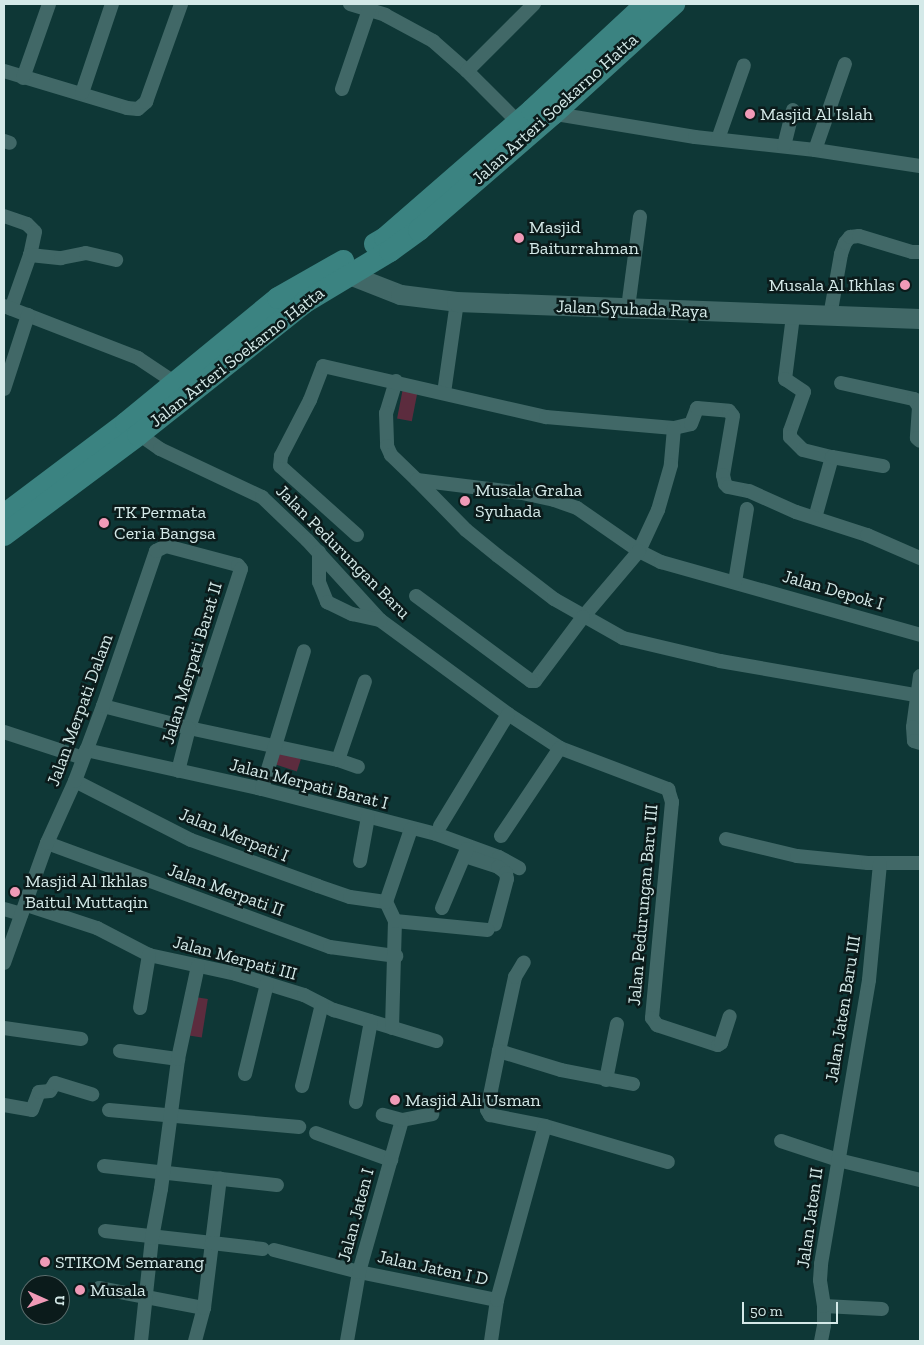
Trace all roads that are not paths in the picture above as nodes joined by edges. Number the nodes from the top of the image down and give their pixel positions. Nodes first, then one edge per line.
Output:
1 (49, 4) edge
2 (112, 4) edge
3 (181, 4) edge
4 (350, 4) edge
5 (534, 4) edge
6 (646, 4) edge
7 (674, 4) edge
8 (370, 6) edge
9 (845, 64) dead end
10 (744, 65) dead end
11 (4, 71) edge
12 (467, 71) junction
13 (23, 78) junction
14 (342, 89) dead end
15 (82, 93) junction
16 (793, 110) dead end
17 (533, 120) junction
18 (718, 139) junction
19 (784, 146) junction
20 (815, 150) junction
21 (920, 166) edge
22 (4, 216) edge
23 (640, 217) dead end
24 (920, 252) edge
25 (30, 255) junction
26 (116, 260) dead end
27 (347, 274) junction
28 (456, 302) junction
29 (8, 307) edge
30 (628, 308) junction
31 (28, 314) junction
32 (793, 316) junction
33 (830, 316) junction
34 (920, 319) edge
35 (396, 381) junction
36 (841, 383) dead end
37 (182, 387) junction
38 (4, 389) edge
39 (444, 393) junction
40 (674, 428) junction
41 (132, 429) junction
42 (920, 442) edge
43 (832, 457) junction
44 (883, 466) dead end
45 (417, 480) junction
46 (747, 509) dead end
47 (5, 513) edge
48 (815, 518) junction
49 (4, 535) edge
50 (356, 535) dead end
51 (639, 551) junction
52 (319, 552) junction
53 (920, 558) edge
54 (240, 567) joint
55 (735, 582) junction
56 (416, 596) dead end
57 (583, 616) junction
58 (380, 620) junction
59 (920, 635) edge
60 (304, 651) dead end
61 (920, 676) edge
62 (365, 681) dead end
63 (919, 696) edge
64 (103, 706) junction
65 (508, 714) junction
66 (190, 728) junction
67 (4, 732) edge
68 (920, 743) edge
69 (275, 746) junction
70 (560, 748) junction
71 (85, 754) junction
72 (338, 760) junction
73 (358, 767) dead end
74 (178, 771) junction
75 (75, 781) junction
76 (660, 785) joint
77 (262, 789) junction
78 (368, 817) junction
79 (440, 826) dead end
80 (412, 829) junction
81 (501, 836) dead end
82 (726, 839) dead end
83 (47, 844) junction
84 (467, 851) junction
85 (360, 860) dead end
86 (880, 864) junction
87 (920, 864) edge
88 (519, 868) dead end
89 (386, 902) junction
90 (442, 908) dead end
91 (4, 909) edge
92 (24, 910) junction
93 (395, 921) junction
94 (149, 955) junction
95 (396, 956) junction
96 (524, 962) dead end
97 (4, 963) edge
98 (198, 966) junction
99 (267, 984) junction
100 (322, 1004) junction
101 (140, 1008) dead end
102 (730, 1016) dead end
103 (372, 1022) junction
104 (617, 1024) dead end
105 (4, 1028) edge
106 (392, 1028) junction
107 (81, 1040) dead end
108 (436, 1041) dead end
109 (120, 1051) dead end
110 (499, 1051) junction
111 (178, 1059) junction
112 (244, 1074) dead end
113 (606, 1080) junction
114 (633, 1084) dead end
115 (302, 1086) dead end
116 (92, 1094) dead end
117 (356, 1102) dead end
118 (4, 1105) edge
119 (109, 1110) dead end
120 (432, 1114) dead end
121 (171, 1115) junction
122 (384, 1115) dead end
123 (402, 1120) junction
124 (545, 1126) junction
125 (299, 1127) dead end
126 (316, 1132) dead end
127 (781, 1141) dead end
128 (391, 1160) junction
129 (838, 1160) junction
130 (668, 1162) dead end
131 (104, 1166) dead end
132 (163, 1173) junction
133 (220, 1178) junction
134 (920, 1180) edge
135 (277, 1185) dead end
136 (105, 1231) dead end
137 (152, 1238) junction
138 (212, 1243) junction
139 (359, 1272) junction
140 (98, 1288) dead end
141 (145, 1298) junction
142 (497, 1300) junction
143 (824, 1306) junction
144 (204, 1308) junction
145 (882, 1309) dead end
146 (141, 1341) edge
147 (195, 1341) edge
148 (347, 1341) edge
149 (491, 1341) edge
150 (821, 1341) edge

1 - 13 street
2 - 15 street
3 - 15 street
4 - 8 street
5 - 12 street
6 - 17 main road
7 - 17 main road, Jalan Arteri Soekarno Hatta
8 - 12 street
8 - 14 street
9 - 20 street
10 - 18 street
11 - 13 street
12 - 17 street
13 - 15 street
16 - 19 street
17 - 18 street
17 - 27 main road, Jalan Arteri Soekarno Hatta
17 - 37 main road
18 - 19 street
19 - 20 street
20 - 21 street
22 - 25 street
23 - 30 street
24 - 33 street
25 - 26 street
25 - 29 street
27 - 28 street, Jalan Syuhada Raya
27 - 37 main road, Jalan Arteri Soekarno Hatta
28 - 30 street, Jalan Syuhada Raya
28 - 39 street
29 - 31 street
30 - 32 street, Jalan Syuhada Raya
31 - 37 street
31 - 38 street
32 - 33 street, Jalan Syuhada Raya
32 - 43 street
33 - 34 street, Jalan Syuhada Raya
35 - 39 street
35 - 45 street
35 - 50 street
36 - 42 street
37 - 41 main road, Jalan Arteri Soekarno Hatta
39 - 40 street
40 - 48 street
40 - 51 street
41 - 47 main road
41 - 49 main road, Jalan Arteri Soekarno Hatta
41 - 52 street, Jalan Pedurungan Baru
43 - 44 street
43 - 48 street
45 - 51 street, Jalan Depok I
45 - 57 street
46 - 55 street
48 - 53 street
51 - 55 street, Jalan Depok I
51 - 57 street
52 - 58 street, Jalan Pedurungan Baru
52 - 58 street
54 - 64 street, Jalan Merpati Dalam
54 - 66 street, Jalan Merpati Barat II
55 - 59 street, Jalan Depok I
56 - 57 street
57 - 63 street
58 - 65 street, Jalan Pedurungan Baru
60 - 69 street
61 - 63 street
62 - 72 street
63 - 68 street
64 - 66 street
64 - 71 street, Jalan Merpati Dalam
65 - 70 street, Jalan Pedurungan Baru
65 - 79 street
66 - 69 street
66 - 74 street, Jalan Merpati Barat II
67 - 71 street, Jalan Merpati Barat I
69 - 72 street
69 - 77 street
70 - 76 street, Jalan Pedurungan Baru
70 - 81 street
71 - 74 street, Jalan Merpati Barat I
71 - 75 street, Jalan Merpati Dalam
72 - 73 street
74 - 77 street, Jalan Merpati Barat I
75 - 83 street, Jalan Merpati Dalam
75 - 89 street, Jalan Merpati I
76 - 102 street, Jalan Pedurungan Baru III
77 - 78 street, Jalan Merpati Barat I
78 - 80 street, Jalan Merpati Barat I
78 - 85 street
80 - 84 street, Jalan Merpati Barat I
80 - 89 street
82 - 86 street
83 - 92 street, Jalan Merpati Dalam
83 - 95 street, Jalan Merpati II
84 - 88 street, Jalan Merpati Barat I
84 - 90 street
84 - 93 street
86 - 87 street
86 - 129 street, Jalan Jaten Baru III
89 - 93 street
91 - 92 street, Jalan Merpati III
92 - 94 street, Jalan Merpati III
92 - 97 street, Jalan Merpati Dalam
93 - 95 street
94 - 98 street, Jalan Merpati III
94 - 101 street
95 - 106 street
96 - 110 street
98 - 99 street, Jalan Merpati III
98 - 111 street
99 - 100 street, Jalan Merpati III
99 - 112 street
100 - 103 street, Jalan Merpati III
100 - 115 street
103 - 106 street, Jalan Merpati III
103 - 117 street
104 - 113 street
105 - 107 street
106 - 108 street, Jalan Merpati III
109 - 111 street
110 - 113 street
110 - 124 street
111 - 121 street
113 - 114 street
116 - 118 street
119 - 121 street
120 - 123 street
121 - 125 street
121 - 132 street
122 - 123 street
123 - 128 street, Jalan Jaten I
124 - 130 street
124 - 142 street
126 - 128 street
127 - 129 street
128 - 139 street, Jalan Jaten I
129 - 134 street
129 - 143 street, Jalan Jaten II
131 - 132 street
132 - 133 street
132 - 137 street
133 - 135 street
133 - 138 street
136 - 137 street, Jalan Jaten I D
137 - 138 street, Jalan Jaten I D
137 - 141 street
138 - 139 street, Jalan Jaten I D
138 - 144 street
139 - 142 street, Jalan Jaten I D
139 - 148 street, Jalan Jaten I
140 - 141 street
141 - 144 street
141 - 146 street
142 - 149 street
143 - 145 street
143 - 150 street, Jalan Jaten II
144 - 147 street

